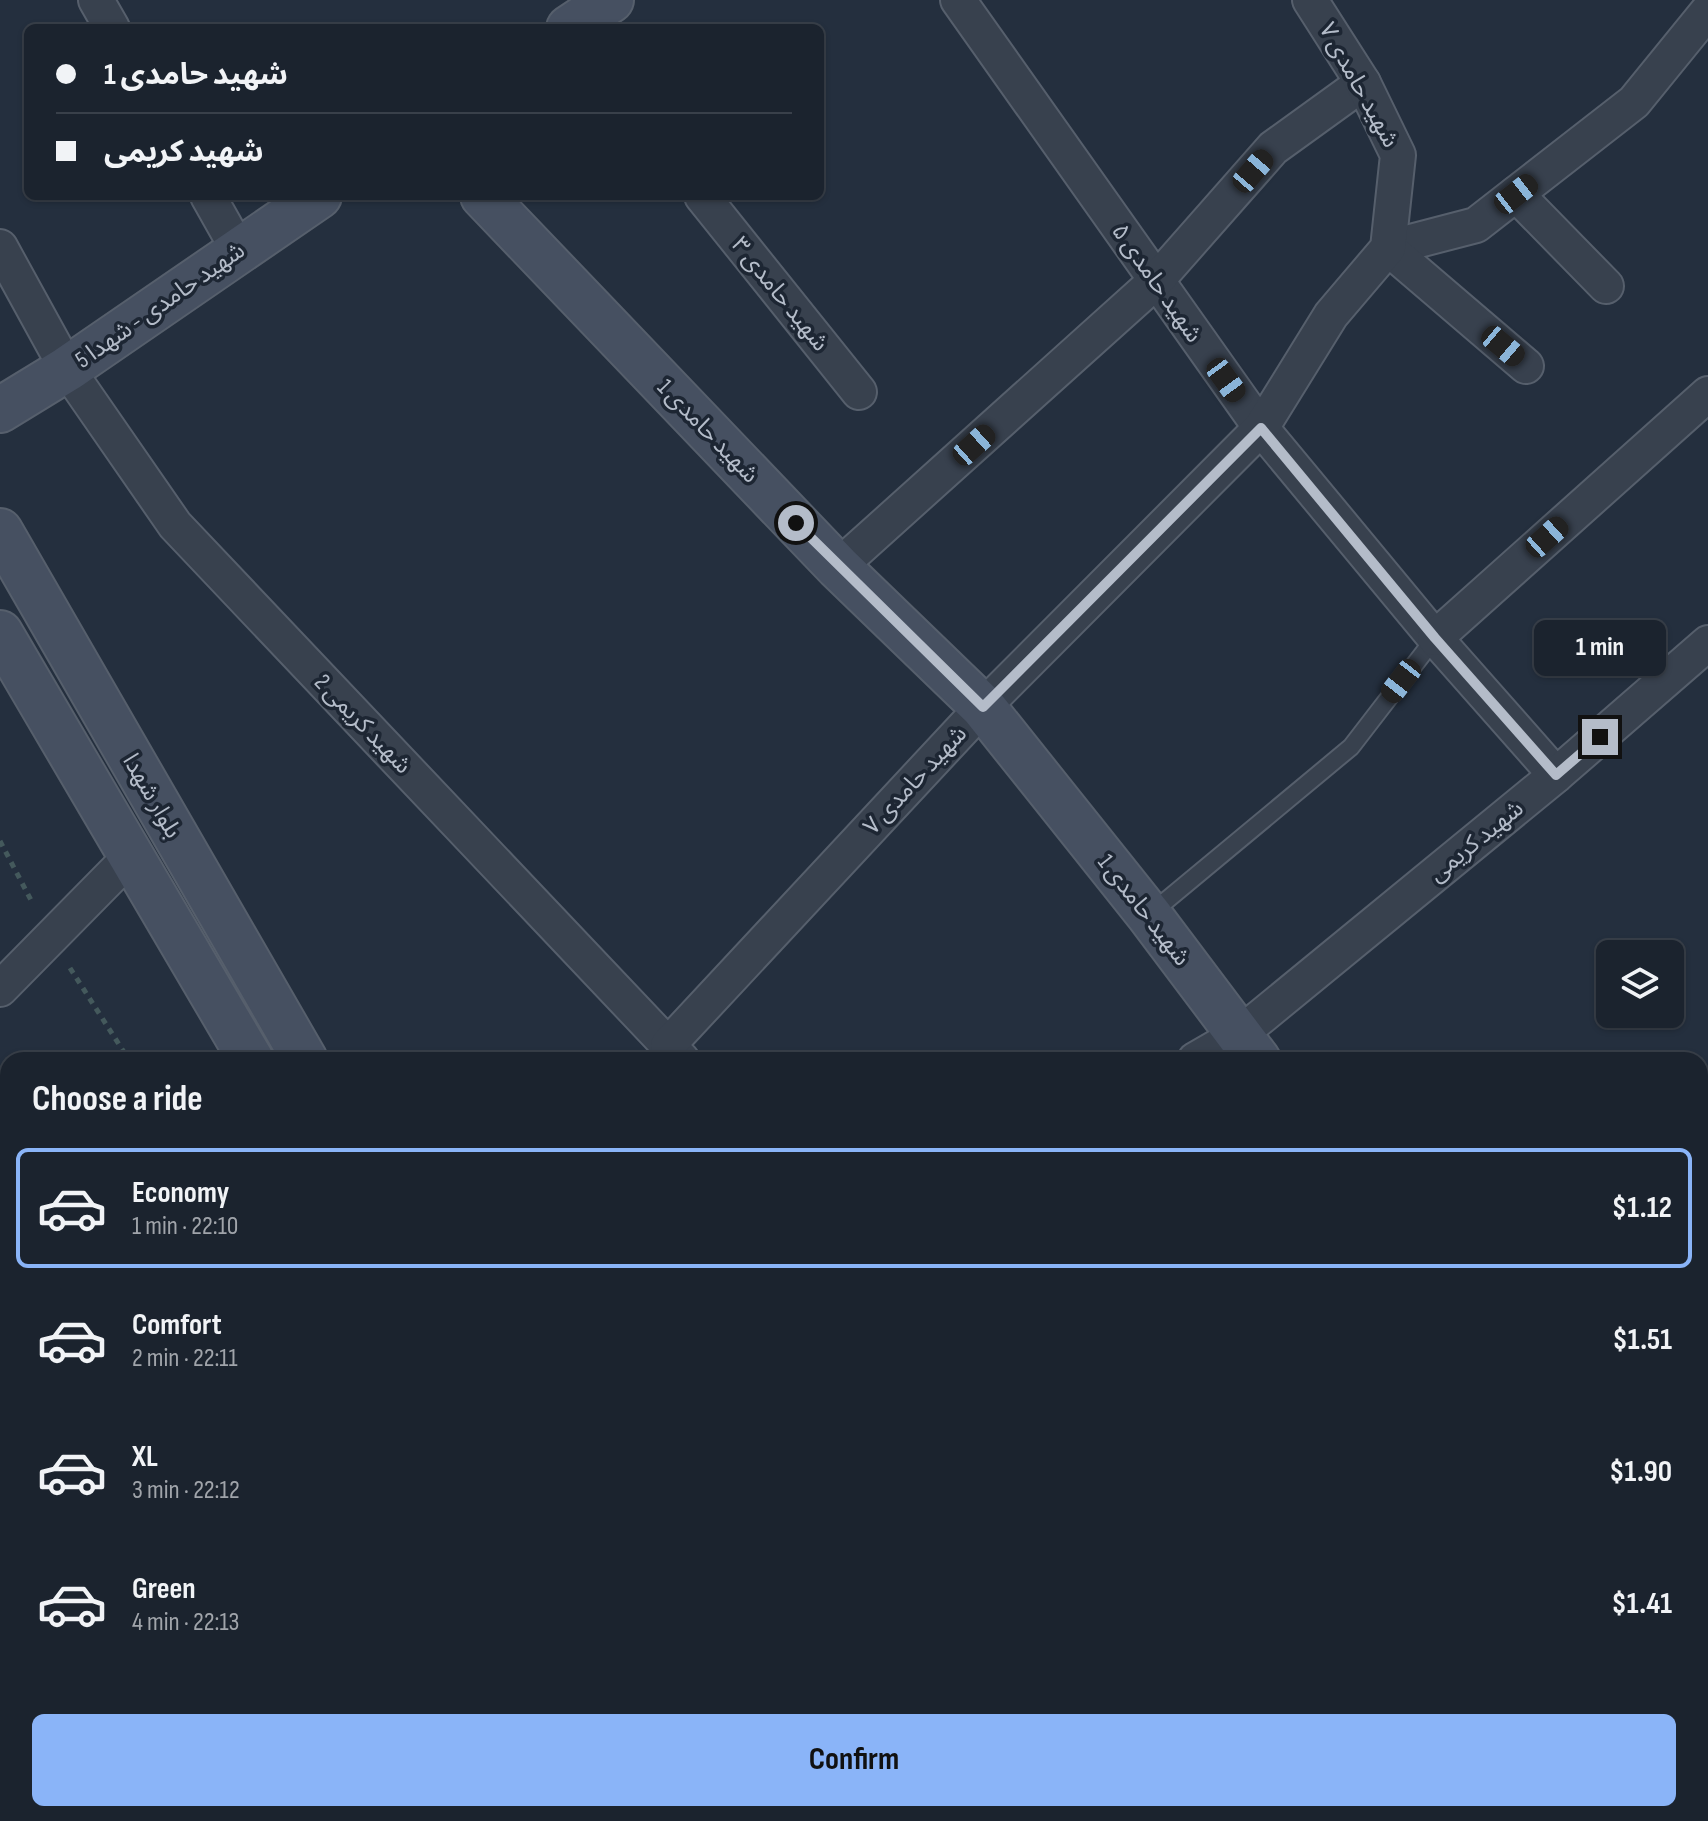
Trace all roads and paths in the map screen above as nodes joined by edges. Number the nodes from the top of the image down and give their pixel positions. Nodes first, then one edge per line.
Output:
1 (96, 0) edge
2 (611, 0) edge
3 (958, 0) edge
4 (1310, 0) edge
5 (1708, 11) edge
6 (110, 24) edge
7 (575, 24) edge
8 (1363, 83) junction
9 (1516, 194) junction
10 (210, 200) edge
11 (313, 200) edge
12 (487, 200) edge
13 (705, 200) edge
14 (0, 247) edge
15 (1388, 248) junction
16 (239, 251) junction
17 (1155, 282) junction
18 (1606, 286) dead end
19 (1526, 366) dead end
20 (67, 369) junction
21 (859, 392) dead end
22 (1708, 394) edge
23 (0, 410) edge
24 (1261, 428) junction
25 (0, 531) edge
26 (838, 567) junction
27 (0, 633) edge
28 (1435, 638) junction
29 (1708, 643) edge
30 (983, 707) junction
31 (1556, 775) junction
32 (131, 856) junction
33 (1149, 915) junction
34 (0, 989) edge
35 (1249, 1047) edge
36 (246, 1052) edge
37 (300, 1052) edge
38 (675, 1052) edge
39 (1228, 1052) edge

1 - 6 street
2 - 7 street
3 - 17 street, شهید حامدی ۵
4 - 8 street, شهید حامدی ۷
5 - 9 street
8 - 15 street, شهید حامدی ۷
8 - 17 street
9 - 15 street
9 - 18 street
10 - 16 street
11 - 16 street, شهید حامدی - شهدا 5
12 - 26 street, شهيد حامدی 1
13 - 21 street, شهید حامدی ۳
14 - 20 street, شهيد کريمی 2
15 - 19 street
15 - 24 street, شهید حامدی ۷
16 - 20 street, شهید حامدی - شهدا 5
17 - 24 street, شهید حامدی ۵
17 - 26 street
20 - 23 street, شهید حامدی - شهدا 5
20 - 38 street, شهيد کريمی 2
22 - 28 street
24 - 28 street, شهید حامدی ۵
24 - 30 street, شهید حامدی ۷
25 - 37 street, بلوار شهدا
26 - 30 street, شهيد حامدی 1
27 - 32 street, بلوار شهدا
28 - 31 street, شهید حامدی ۵
28 - 33 lane
29 - 31 street, شهید کریمی
30 - 33 street, شهيد حامدی 1
30 - 38 street, شهید حامدی ۷
31 - 35 street, شهید کریمی
32 - 34 street
32 - 36 street, بلوار شهدا
33 - 35 street, شهيد حامدی 1
35 - 39 street, شهید کریمی

